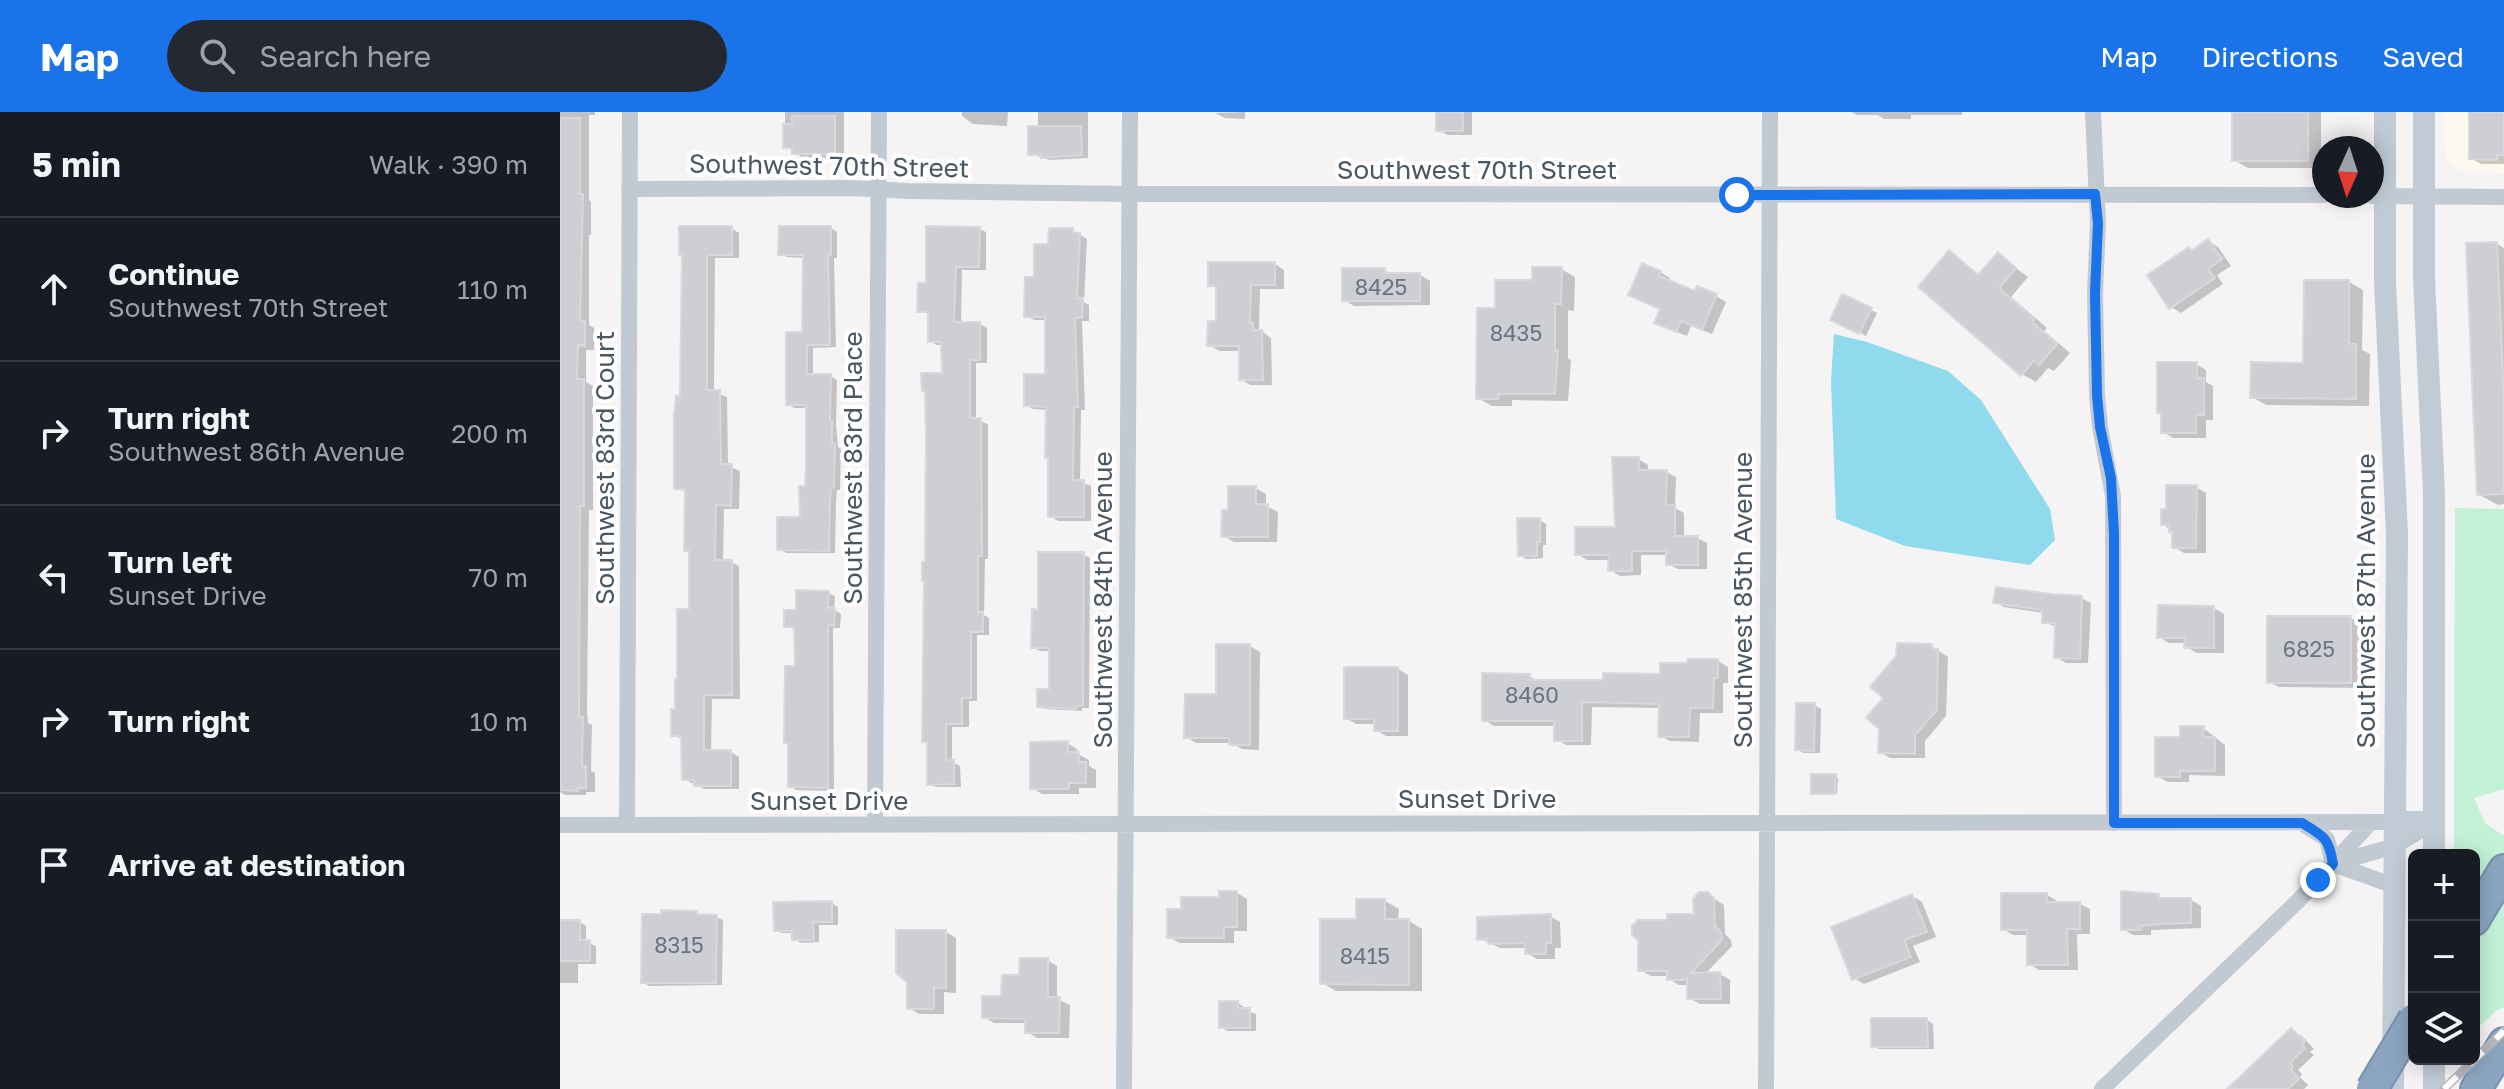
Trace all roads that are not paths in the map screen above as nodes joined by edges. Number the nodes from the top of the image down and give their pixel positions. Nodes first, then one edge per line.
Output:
1 (630, 112) edge
2 (879, 112) edge
3 (1130, 112) edge
4 (1770, 112) edge
5 (2093, 112) edge
6 (2385, 112) edge
7 (2424, 112) edge
8 (2383, 136) edge
9 (629, 189) junction
10 (879, 189) junction
11 (1130, 194) junction
12 (1769, 194) junction
13 (2095, 194) junction
14 (2312, 195) edge
15 (2384, 196) edge
16 (2424, 197) junction
17 (2504, 197) edge
18 (2380, 208) edge
19 (2434, 493) junction
20 (2397, 534) junction
21 (1766, 822) junction
22 (2371, 822) junction
23 (2394, 822) junction
24 (2434, 822) junction
25 (1125, 823) junction
26 (2114, 823) junction
27 (2302, 823) junction
28 (560, 825) edge
29 (627, 825) junction
30 (875, 825) junction
31 (2395, 846) junction
32 (2434, 849) edge
33 (2333, 864) junction
34 (2504, 870) edge
35 (2395, 886) junction
36 (2480, 910) edge
37 (2408, 1029) edge
38 (2504, 1043) edge
39 (2434, 1065) edge
40 (1124, 1089) edge
41 (1766, 1089) edge
42 (2102, 1089) edge
43 (2372, 1089) edge
44 (2393, 1089) edge
45 (2434, 1089) edge
46 (2476, 1089) edge

1 - 9 street, Southwest 83rd Court
2 - 10 street, Southwest 83rd Place
3 - 11 street, Southwest 84th Avenue
4 - 12 street, Southwest 85th Avenue
5 - 13 street
6 - 8 main road, Southwest 87th Avenue
7 - 16 main road
9 - 10 street, Southwest 70th Street
9 - 29 street, Southwest 83rd Court
10 - 11 street, Southwest 70th Street
10 - 30 street, Southwest 83rd Place
11 - 12 street, Southwest 70th Street
11 - 25 street, Southwest 84th Avenue
12 - 13 street, Southwest 70th Street
12 - 21 street, Southwest 85th Avenue
13 - 14 street, Southwest 70th Street
13 - 26 street
15 - 16 street
16 - 17 street
16 - 19 main road
18 - 20 main road, Southwest 87th Avenue
19 - 20 main road
19 - 24 main road
20 - 23 main road, Southwest 87th Avenue
21 - 25 street, Sunset Drive
21 - 26 street, Sunset Drive
21 - 41 street, Southwest 85th Avenue
22 - 23 street, Sunset Drive
22 - 27 street, Sunset Drive
22 - 33 street
23 - 24 main road
23 - 31 main road, Southwest 87th Avenue
24 - 31 street
24 - 32 main road
25 - 30 street, Sunset Drive
25 - 40 street, Southwest 84th Avenue
26 - 27 street, Sunset Drive
27 - 33 street
28 - 29 street, Sunset Drive
29 - 30 street, Sunset Drive
31 - 33 street
31 - 35 main road, Southwest 87th Avenue
33 - 35 street
33 - 42 street
34 - 36 highway
35 - 44 main road, Southwest 87th Avenue
37 - 43 highway, bridge
38 - 46 highway
39 - 45 main road

